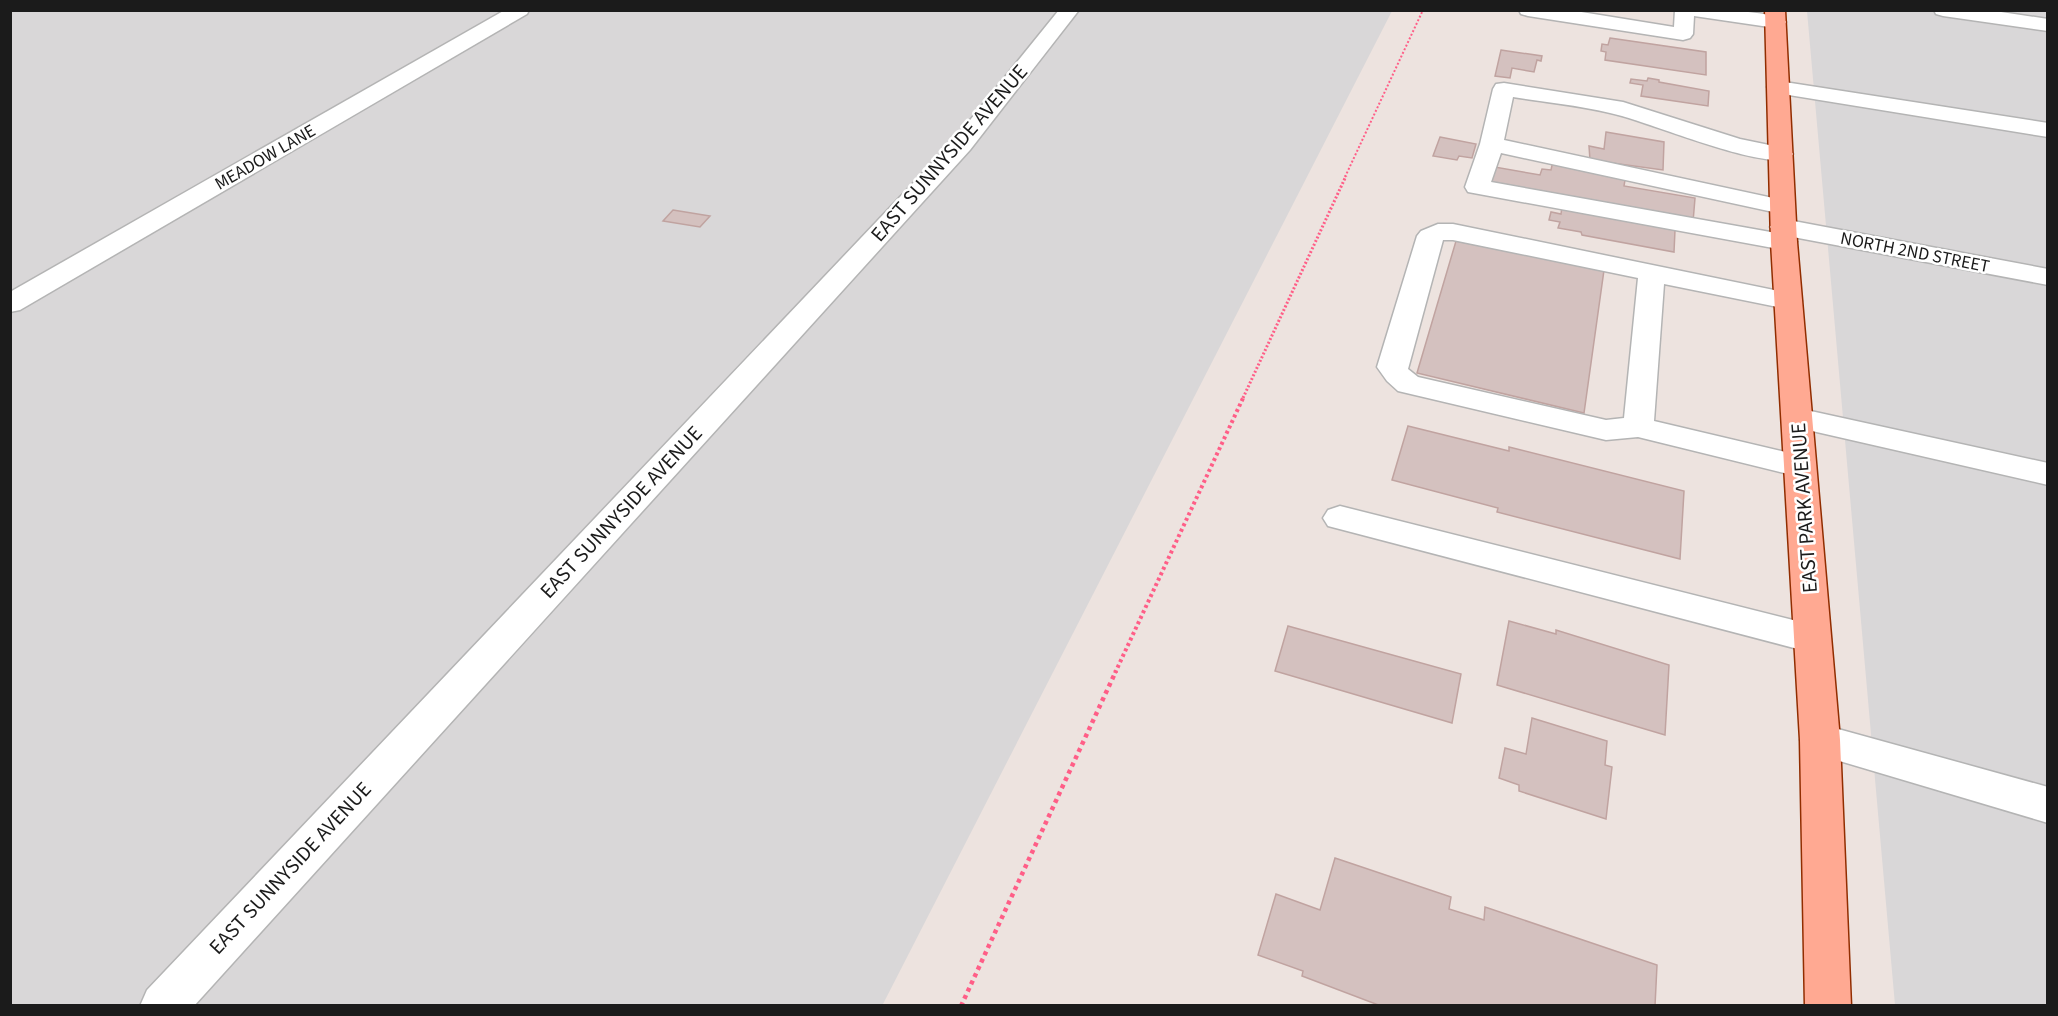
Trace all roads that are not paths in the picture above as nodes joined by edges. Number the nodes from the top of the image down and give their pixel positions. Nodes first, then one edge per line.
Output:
1 (520, 10) edge
2 (1528, 10) edge
3 (1685, 10) edge
4 (1694, 10) edge
5 (1943, 10) edge
6 (1064, 11) edge
7 (1775, 16) edge
8 (2048, 25) edge
9 (1778, 87) junction
10 (2048, 130) edge
11 (1492, 144) junction
12 (1781, 154) junction
13 (1783, 225) junction
14 (1652, 273) junction
15 (2048, 277) edge
16 (1788, 301) junction
17 (10, 304) edge
18 (1797, 418) junction
19 (1638, 427) junction
20 (1800, 466) junction
21 (2048, 474) edge
22 (1340, 518) dead end
23 (1813, 639) junction
24 (1820, 740) junction
25 (2048, 805) edge
26 (163, 1005) edge
27 (1828, 1005) edge

1 - 17 street, MEADOW LANE
2 - 3 street
4 - 7 street
5 - 8 street
6 - 26 street, EAST SUNNYSIDE AVENUE
7 - 9 main road, EAST PARK AVENUE
9 - 10 street
9 - 12 main road, EAST PARK AVENUE
11 - 12 street
11 - 13 street
11 - 13 street
12 - 13 main road, EAST PARK AVENUE
13 - 15 street, NORTH 2ND STREET
13 - 16 main road, EAST PARK AVENUE
14 - 16 street
14 - 19 street
14 - 19 street
16 - 18 main road, EAST PARK AVENUE
18 - 20 main road, EAST PARK AVENUE
18 - 21 street
19 - 20 street
20 - 23 main road, EAST PARK AVENUE
22 - 23 street
23 - 24 main road, EAST PARK AVENUE
24 - 25 street
24 - 27 main road, EAST PARK AVENUE

